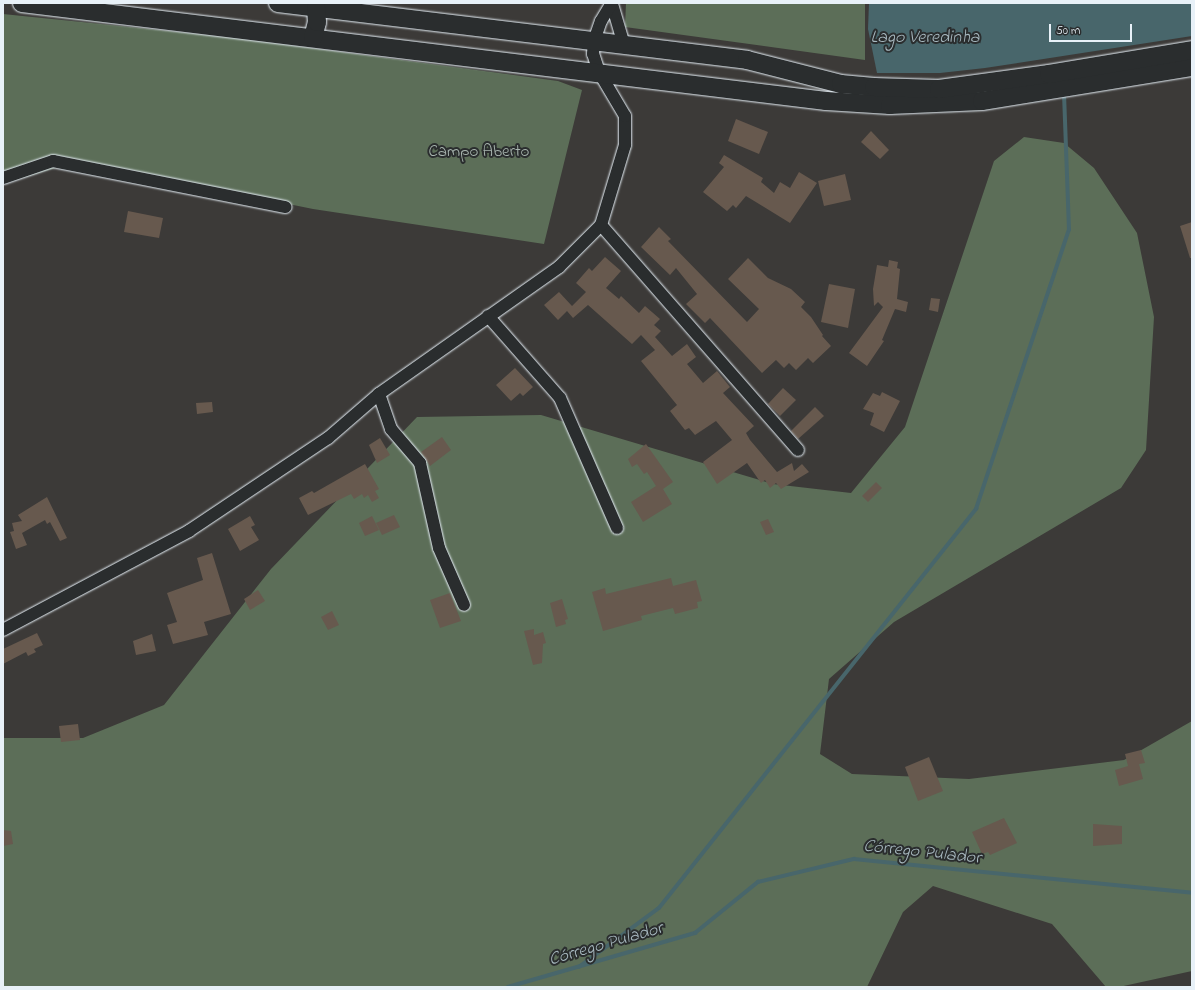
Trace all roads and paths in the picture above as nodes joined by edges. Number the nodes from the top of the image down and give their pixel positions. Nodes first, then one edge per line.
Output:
1 (22, 3) edge
2 (26, 3) edge
3 (278, 3) edge
4 (612, 4) edge
5 (316, 8) junction
6 (313, 38) junction
7 (594, 41) junction
8 (624, 45) junction
9 (1192, 50) edge
10 (1192, 67) edge
11 (599, 72) junction
12 (3, 178) edge
13 (286, 207) dead end
14 (601, 225) junction
15 (488, 316) junction
16 (379, 394) junction
17 (798, 450) dead end
18 (617, 528) dead end
19 (464, 605) dead end
20 (3, 630) edge

1 - 2 street
2 - 6 street
3 - 5 street
4 - 7 street
4 - 8 street
5 - 6 street
5 - 7 street
6 - 11 street
7 - 8 street
7 - 11 street
8 - 9 street
10 - 11 street
11 - 14 street
12 - 13 street
14 - 15 street
14 - 17 street
15 - 16 street
15 - 18 street
16 - 19 street
16 - 20 street

